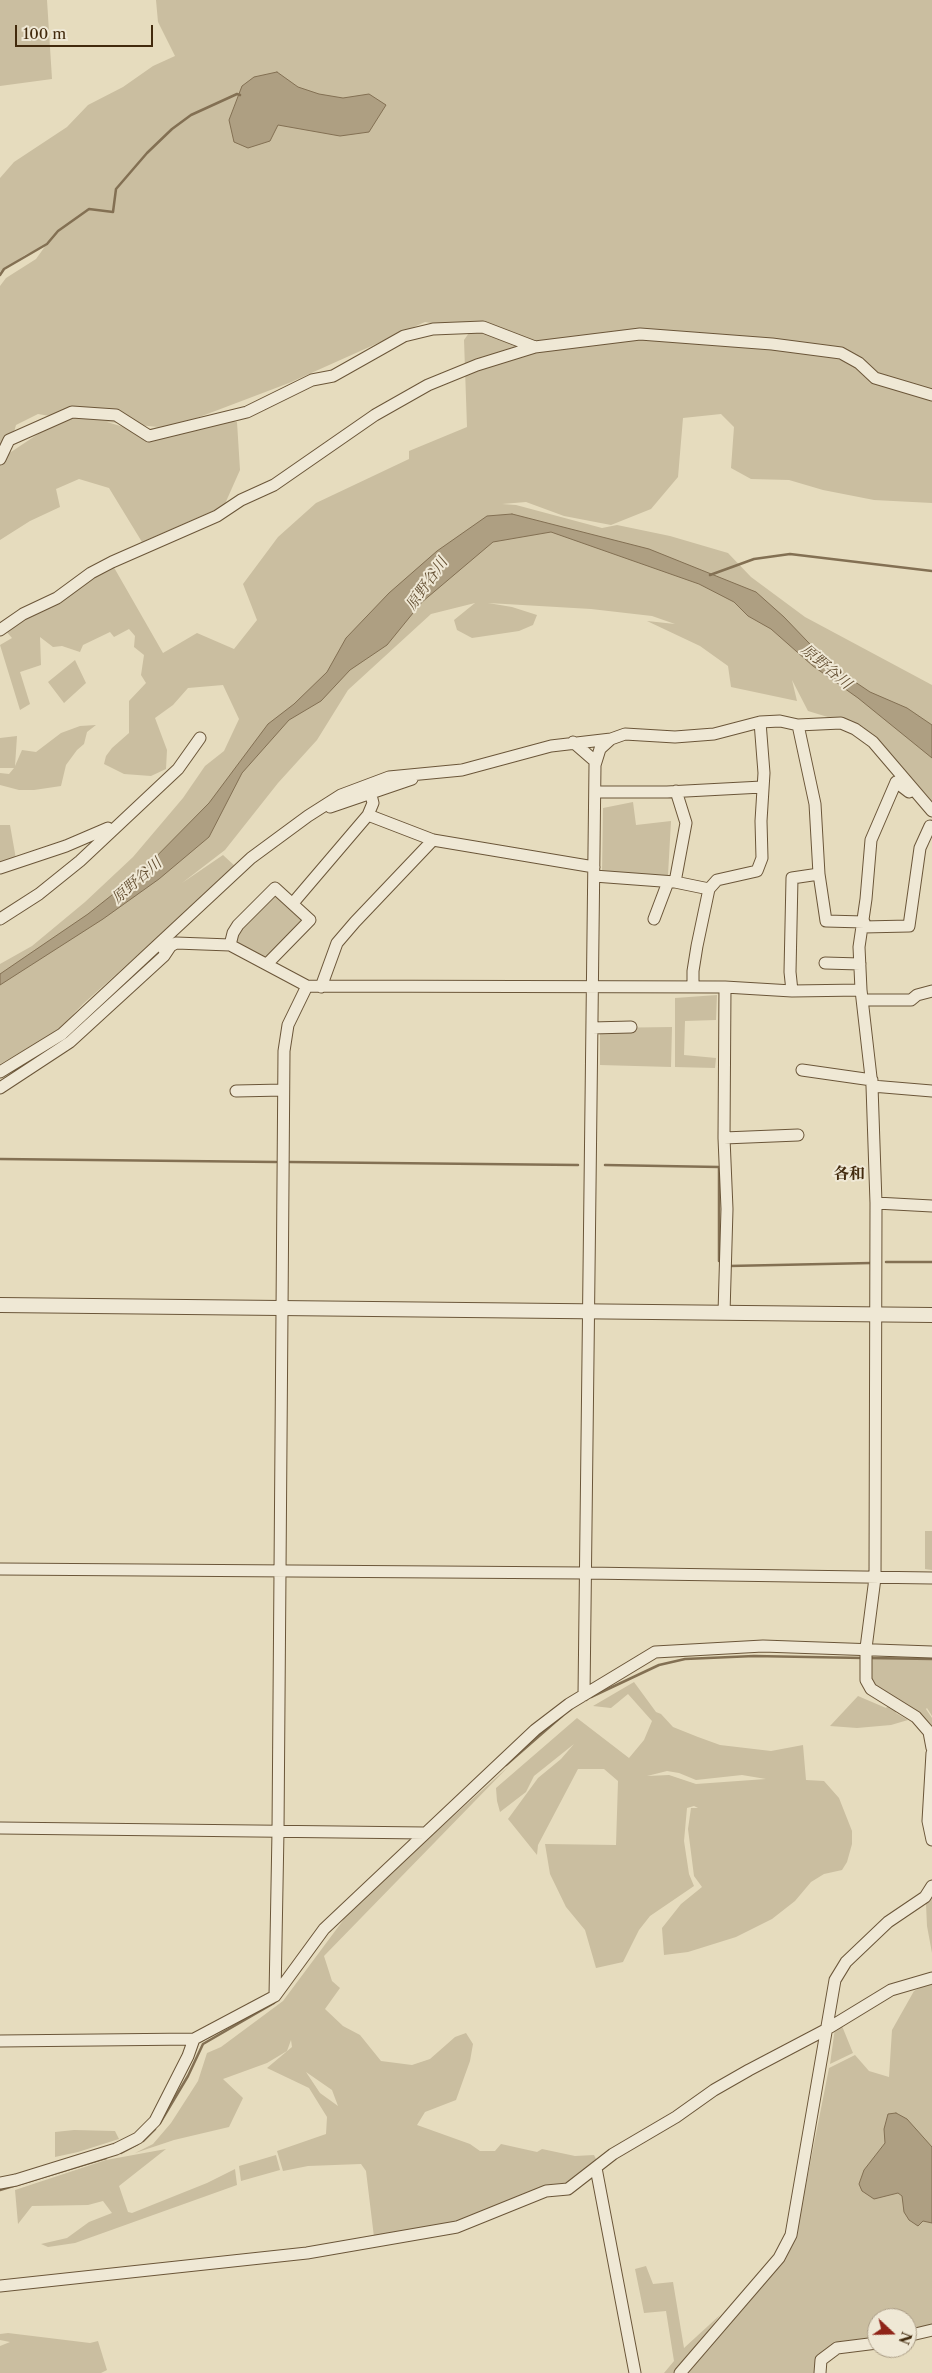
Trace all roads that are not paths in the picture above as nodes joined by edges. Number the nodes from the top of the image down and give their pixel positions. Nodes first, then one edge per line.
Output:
1 (535, 347) junction
2 (932, 395) edge
3 (0, 459) edge
4 (0, 630) edge
5 (760, 722) junction
6 (798, 725) junction
7 (200, 738) dead end
8 (611, 739) junction
9 (573, 742) junction
10 (596, 762) junction
11 (428, 774) junction
12 (762, 787) junction
13 (676, 791) junction
14 (596, 792) junction
15 (372, 795) junction
16 (931, 807) edge
17 (316, 811) junction
18 (368, 815) junction
19 (121, 822) junction
20 (932, 827) edge
21 (433, 840) junction
22 (0, 868) edge
23 (594, 871) junction
24 (819, 874) junction
25 (672, 882) junction
26 (709, 889) junction
27 (293, 902) junction
28 (0, 919) edge
29 (654, 919) dead end
30 (863, 924) junction
31 (230, 945) junction
32 (170, 947) junction
33 (825, 963) dead end
34 (267, 964) junction
35 (860, 964) junction
36 (307, 986) junction
37 (321, 987) junction
38 (592, 987) junction
39 (694, 987) junction
40 (725, 987) junction
41 (792, 991) junction
42 (932, 991) edge
43 (862, 995) junction
44 (87, 1009) junction
45 (631, 1027) dead end
46 (592, 1028) junction
47 (802, 1070) dead end
48 (0, 1072) edge
49 (872, 1083) junction
50 (0, 1088) edge
51 (283, 1090) junction
52 (236, 1091) dead end
53 (932, 1091) edge
54 (798, 1135) dead end
55 (724, 1138) junction
56 (876, 1203) junction
57 (932, 1206) edge
58 (0, 1305) edge
59 (282, 1308) junction
60 (589, 1312) junction
61 (724, 1313) junction
62 (877, 1315) junction
63 (932, 1315) edge
64 (0, 1569) edge
65 (279, 1572) junction
66 (585, 1572) junction
67 (875, 1578) junction
68 (932, 1578) edge
69 (866, 1648) junction
70 (932, 1652) edge
71 (584, 1695) junction
72 (932, 1748) edge
73 (932, 1753) edge
74 (0, 1828) edge
75 (278, 1831) junction
76 (425, 1833) junction
77 (932, 1840) edge
78 (932, 1886) edge
79 (932, 1978) edge
80 (275, 1996) junction
81 (827, 2030) junction
82 (194, 2039) junction
83 (0, 2041) edge
84 (596, 2168) junction
85 (0, 2183) edge
86 (0, 2286) edge
87 (932, 2330) edge
88 (917, 2334) edge
89 (867, 2344) edge
90 (635, 2373) edge
91 (680, 2373) edge
92 (820, 2373) edge

1 - 2 street
1 - 3 street
1 - 4 street
5 - 6 street
5 - 8 street
5 - 12 street
6 - 16 street
6 - 24 street
7 - 19 street
8 - 9 street
8 - 10 street
9 - 10 street
9 - 11 street
10 - 14 street
11 - 15 street
11 - 17 street
12 - 13 street
12 - 26 street
13 - 14 street
13 - 25 street
14 - 23 street
15 - 17 street
15 - 18 street
16 - 30 street
17 - 44 street
18 - 21 street
18 - 27 street
19 - 22 street
19 - 28 street
20 - 30 street
21 - 23 street
21 - 37 street
23 - 25 street
23 - 38 street
24 - 30 street
24 - 41 street
25 - 26 street
25 - 29 street
26 - 39 street
27 - 31 street
27 - 34 street
30 - 35 street
31 - 32 street
31 - 34 street
32 - 44 street
32 - 50 street
33 - 35 street
34 - 36 street
35 - 43 street
36 - 37 street
36 - 51 street
37 - 38 street
38 - 39 street
38 - 46 street
39 - 40 street
40 - 41 street
40 - 55 street
41 - 43 street
42 - 43 street
43 - 49 street
44 - 48 street
45 - 46 street
46 - 60 street
47 - 49 street
49 - 53 street
49 - 56 street
51 - 52 street
51 - 59 street
54 - 55 street
55 - 61 street
56 - 57 street
56 - 62 street
58 - 59 street
59 - 60 street
59 - 65 street
60 - 61 street
60 - 66 street
61 - 62 street
62 - 63 street
62 - 67 street
64 - 65 street
65 - 66 street
65 - 75 street
66 - 67 street
66 - 71 street
67 - 68 street
67 - 69 street
69 - 70 street
69 - 71 street
69 - 72 street
71 - 76 street
73 - 77 street
74 - 75 street
75 - 76 street
75 - 80 street
76 - 80 street
78 - 81 street
79 - 81 street
80 - 82 street
81 - 84 street
81 - 91 street
82 - 83 street
82 - 85 street
84 - 86 street
84 - 90 street
87 - 88 street
89 - 92 street

